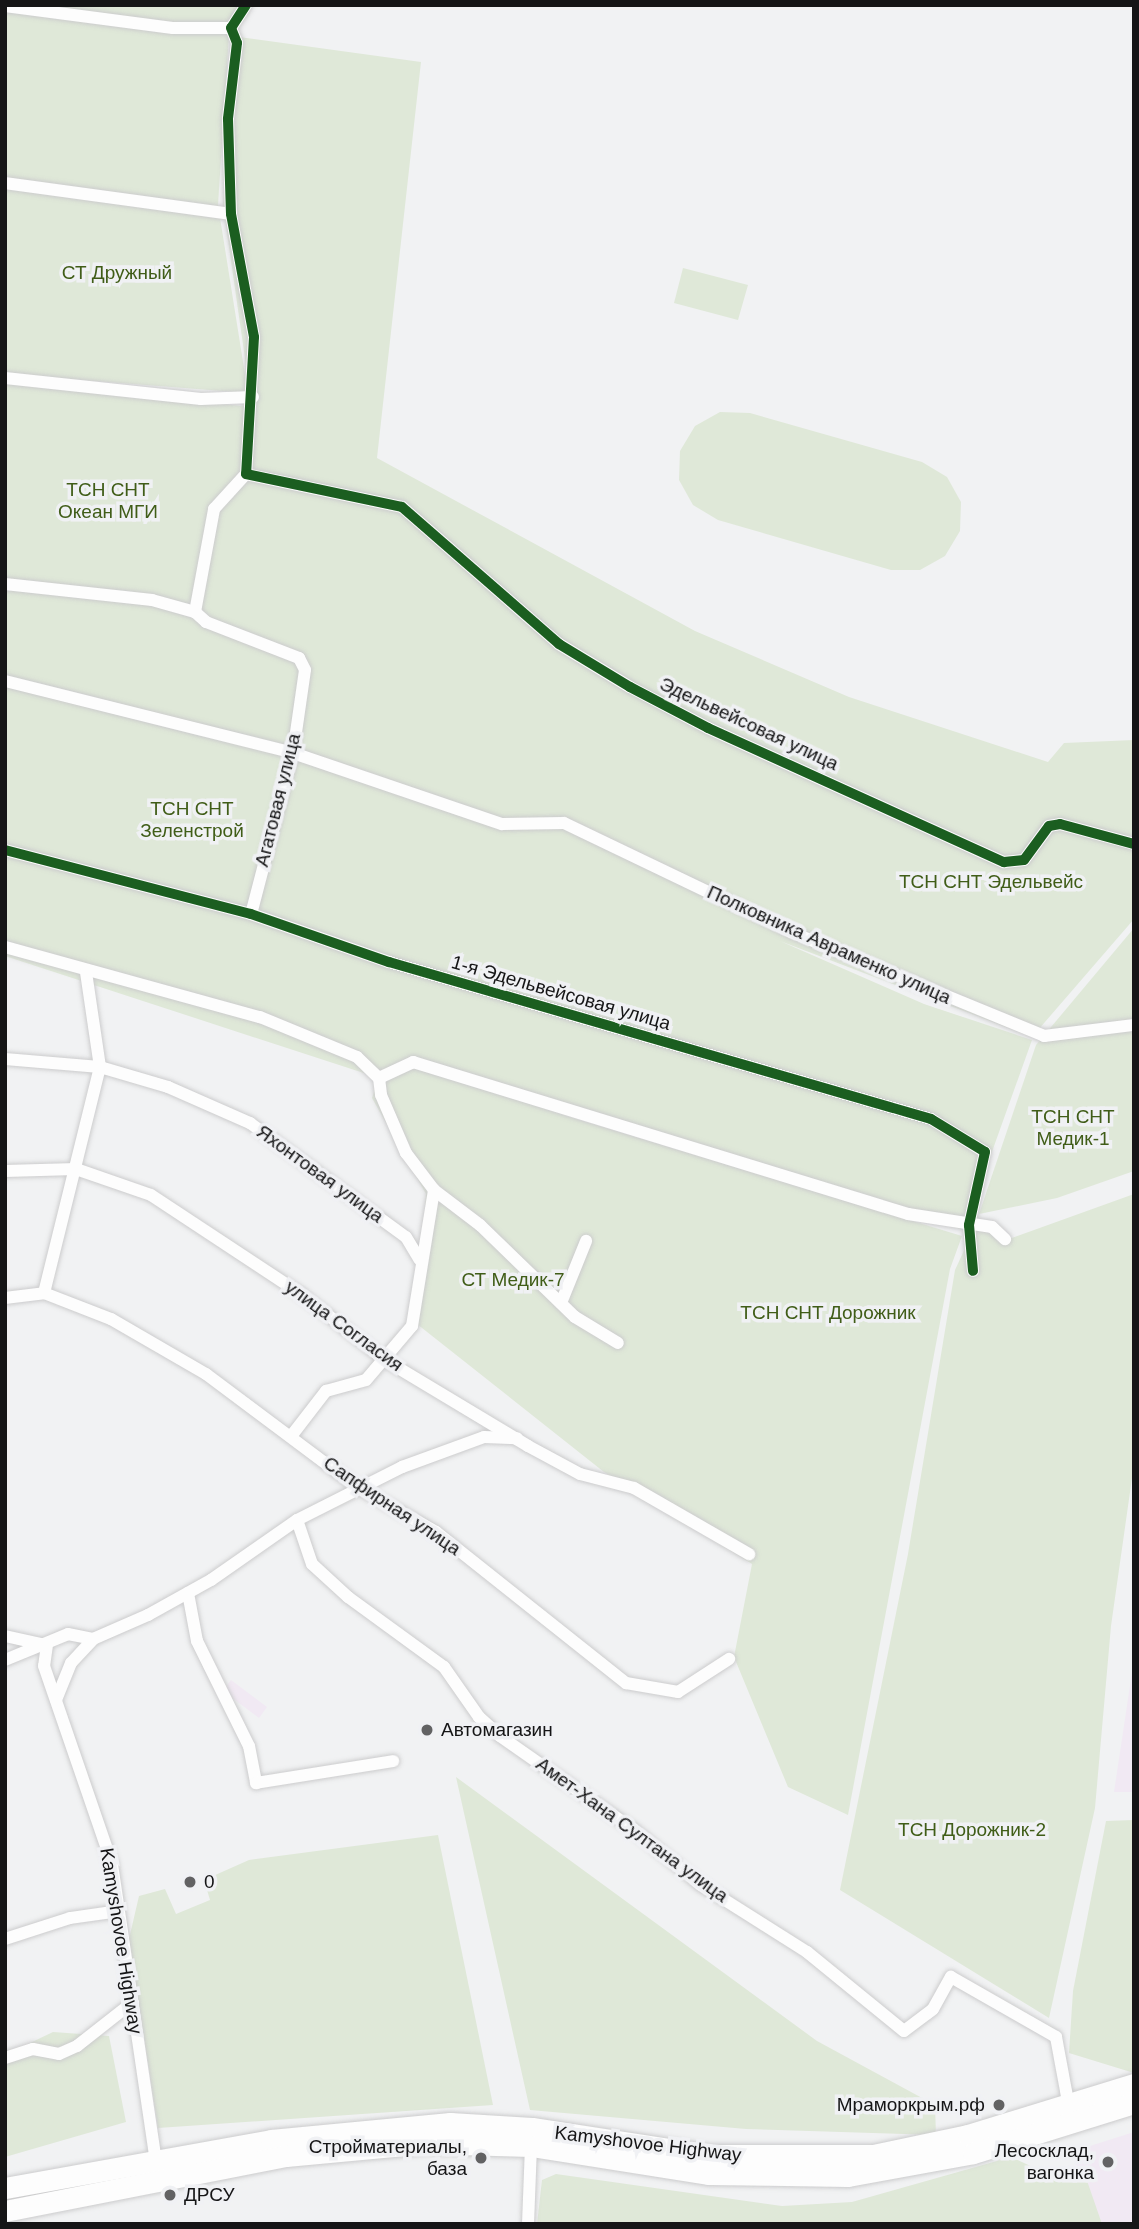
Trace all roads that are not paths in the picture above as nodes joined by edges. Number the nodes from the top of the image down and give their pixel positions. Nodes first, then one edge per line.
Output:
1 (246, 5) edge
2 (5, 6) edge
3 (231, 29) junction
4 (5, 183) edge
5 (231, 214) junction
6 (5, 378) edge
7 (253, 397) junction
8 (246, 474) junction
9 (5, 584) edge
10 (195, 612) junction
11 (5, 681) edge
12 (293, 753) junction
13 (1134, 844) edge
14 (5, 850) edge
15 (251, 914) junction
16 (5, 947) edge
17 (86, 972) junction
18 (1134, 1025) edge
19 (5, 1059) edge
20 (100, 1067) junction
21 (379, 1078) junction
22 (76, 1169) junction
23 (5, 1171) edge
24 (434, 1190) junction
25 (969, 1225) junction
26 (1004, 1239) dead end
27 (586, 1241) dead end
28 (419, 1259) junction
29 (973, 1271) dead end
30 (44, 1293) junction
31 (5, 1298) edge
32 (561, 1303) junction
33 (618, 1343) dead end
34 (385, 1360) junction
35 (292, 1435) junction
36 (517, 1438) junction
37 (357, 1487) junction
38 (297, 1520) junction
39 (749, 1554) dead end
40 (188, 1593) junction
41 (5, 1636) edge
42 (93, 1639) junction
43 (47, 1645) junction
44 (729, 1659) dead end
45 (5, 1660) edge
46 (56, 1700) junction
47 (393, 1761) dead end
48 (119, 1911) junction
49 (5, 1939) edge
50 (133, 2002) junction
51 (5, 2058) edge
52 (1134, 2084) edge
53 (1134, 2104) edge
54 (1069, 2106) junction
55 (531, 2146) junction
56 (156, 2161) junction
57 (5, 2188) edge
58 (5, 2211) edge
59 (528, 2224) edge

1 - 3 street
2 - 3 street
3 - 5 street
4 - 5 street
5 - 7 street
6 - 7 street
7 - 8 street
8 - 10 street
8 - 13 street, Эдельвейсовая улица
9 - 10 street, Агатовая улица
10 - 12 street, Агатовая улица
11 - 12 street, Полковника Авраменко улица
12 - 15 street, Агатовая улица
12 - 18 street, Полковника Авраменко улица
14 - 15 street, 1-я Эдельвейсовая улица
15 - 25 street, 1-я Эдельвейсовая улица
16 - 17 street
17 - 20 street
17 - 21 street
19 - 20 street, Яхонтовая улица
20 - 22 street
20 - 28 street, Яхонтовая улица
21 - 24 street
21 - 25 street
22 - 23 street, улица Согласия
22 - 30 street
22 - 34 street, улица Согласия
24 - 28 street
24 - 32 street
25 - 26 street
25 - 29 street, 1-я Эдельвейсовая улица
27 - 32 street
28 - 34 street
30 - 31 street, Сапфирная улица
30 - 35 street, Сапфирная улица
32 - 33 street
34 - 35 street
34 - 36 street, улица Согласия
35 - 37 street, Сапфирная улица
36 - 37 street
36 - 39 street, улица Согласия
37 - 38 street
37 - 44 street, Сапфирная улица
38 - 40 street
38 - 54 street, Амет-Хана Султана улица
40 - 42 street
40 - 47 street
41 - 43 street
42 - 43 street
42 - 46 street
43 - 45 street
43 - 46 street, Kamyshovoe Highway
46 - 48 street, Kamyshovoe Highway
48 - 49 street
48 - 50 street, Kamyshovoe Highway
50 - 51 street
50 - 56 street, Kamyshovoe Highway
52 - 54 main road, Kamyshovoe Highway
53 - 55 main road, Kamyshovoe Highway
54 - 56 main road, Kamyshovoe Highway
55 - 58 main road, Kamyshovoe Highway
55 - 59 street, Kamyshovoe Highway
56 - 57 main road, Kamyshovoe Highway

